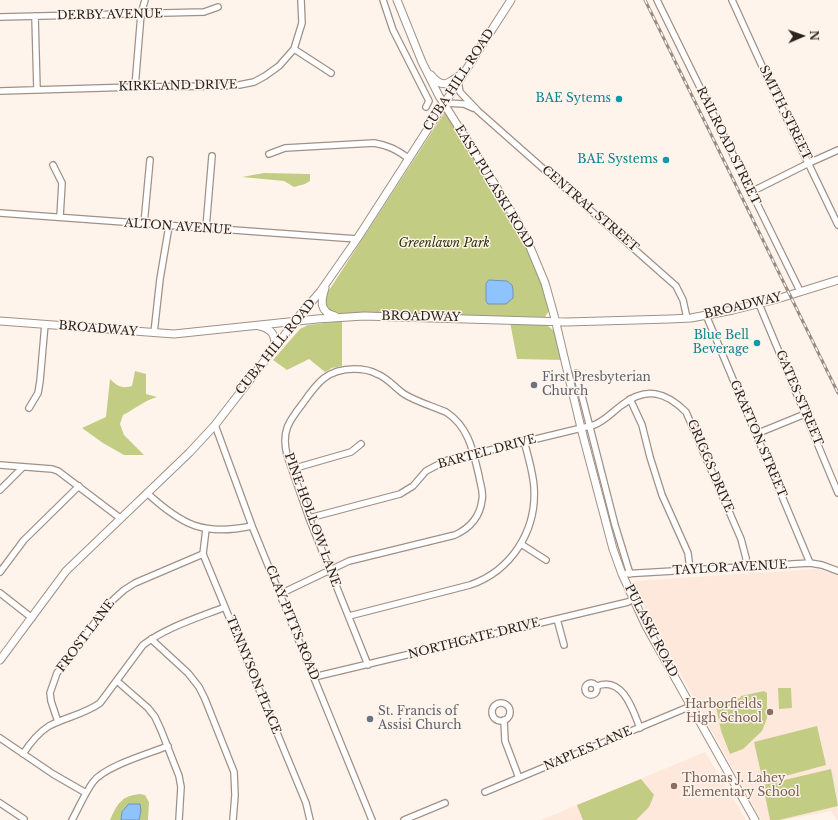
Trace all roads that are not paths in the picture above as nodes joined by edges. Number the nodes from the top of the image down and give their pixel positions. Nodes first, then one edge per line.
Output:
1 (145, 0) edge
2 (301, 0) edge
3 (383, 0) edge
4 (397, 0) edge
5 (511, 0) edge
6 (656, 0) edge
7 (732, 0) edge
8 (218, 7) dead end
9 (141, 14) junction
10 (35, 16) junction
11 (0, 17) edge
12 (294, 49) junction
13 (422, 62) junction
14 (465, 71) junction
15 (331, 73) dead end
16 (458, 81) junction
17 (136, 87) junction
18 (37, 90) junction
19 (0, 91) edge
20 (444, 103) junction
21 (426, 107) dead end
22 (478, 111) junction
23 (838, 150) edge
24 (269, 154) dead end
25 (212, 156) dead end
26 (408, 158) junction
27 (150, 160) dead end
28 (809, 163) junction
29 (53, 165) dead end
30 (752, 192) junction
31 (0, 213) edge
32 (60, 217) junction
33 (144, 224) junction
34 (838, 225) edge
35 (169, 226) junction
36 (206, 228) junction
37 (357, 239) junction
38 (838, 280) edge
39 (327, 284) junction
40 (800, 291) junction
41 (759, 304) junction
42 (706, 315) junction
43 (346, 317) junction
44 (687, 318) junction
45 (0, 321) edge
46 (295, 321) junction
47 (556, 321) junction
48 (45, 324) junction
49 (255, 326) junction
50 (154, 333) junction
51 (272, 350) junction
52 (576, 373) dead end
53 (630, 399) junction
54 (29, 408) dead end
55 (805, 414) junction
56 (215, 425) junction
57 (590, 426) junction
58 (582, 428) junction
59 (756, 434) junction
60 (524, 442) junction
61 (361, 444) dead end
62 (474, 454) junction
63 (0, 465) edge
64 (23, 467) junction
65 (292, 469) junction
66 (79, 486) junction
67 (0, 490) edge
68 (838, 493) edge
69 (147, 494) junction
70 (120, 518) junction
71 (309, 518) junction
72 (252, 526) junction
73 (206, 529) junction
74 (521, 544) junction
75 (203, 554) junction
76 (546, 560) dead end
77 (810, 563) junction
78 (746, 567) junction
79 (329, 570) junction
80 (690, 570) junction
81 (838, 571) edge
82 (0, 572) edge
83 (622, 574) junction
84 (630, 574) junction
85 (0, 593) edge
86 (280, 594) junction
87 (633, 600) junction
88 (225, 607) junction
89 (349, 616) junction
90 (32, 618) junction
91 (558, 619) junction
92 (151, 639) junction
93 (564, 645) dead end
94 (0, 660) edge
95 (368, 665) junction
96 (314, 677) junction
97 (117, 681) junction
98 (597, 686) dead end
99 (691, 706) junction
100 (504, 720) dead end
101 (58, 722) junction
102 (640, 728) junction
103 (0, 738) edge
104 (168, 746) junction
105 (23, 754) junction
106 (519, 778) junction
107 (485, 792) dead end
108 (86, 793) junction
109 (445, 803) dead end
110 (1, 805) edge
111 (24, 819) dead end
112 (72, 820) edge
113 (179, 820) edge
114 (233, 820) edge
115 (310, 820) edge
116 (372, 820) edge
117 (404, 820) edge
118 (755, 820) edge

1 - 9 street
2 - 12 street, KIRKLAND DRIVE
3 - 21 street
4 - 13 main road, EAST PULASKI ROAD
5 - 14 main road, CUBA HILL ROAD
6 - 30 street, RAILROAD STREET
7 - 28 street, SMITH STREET
8 - 9 street, DERBY AVENUE
9 - 10 street, DERBY AVENUE
9 - 17 street
10 - 11 street, DERBY AVENUE
10 - 18 street
12 - 15 street
12 - 17 street, KIRKLAND DRIVE
13 - 14 main road
13 - 20 main road, EAST PULASKI ROAD
14 - 16 main road, CUBA HILL ROAD
16 - 20 main road, CUBA HILL ROAD
16 - 22 street, CENTRAL STREET
17 - 18 street, KIRKLAND DRIVE
18 - 19 street, KIRKLAND DRIVE
20 - 22 street, CENTRAL STREET
20 - 26 main road, CUBA HILL ROAD
20 - 47 main road, EAST PULASKI ROAD
22 - 44 street, CENTRAL STREET
23 - 28 street
24 - 26 street
25 - 36 street
26 - 37 main road, CUBA HILL ROAD
27 - 33 street
28 - 30 street
28 - 34 street, SMITH STREET
29 - 32 street
30 - 40 street, RAILROAD STREET
31 - 32 street, ALTON AVENUE
32 - 33 street, ALTON AVENUE
33 - 35 street, ALTON AVENUE
35 - 36 street, ALTON AVENUE
35 - 50 street
36 - 37 street, ALTON AVENUE
37 - 39 main road, CUBA HILL ROAD
38 - 40 main road, BROADWAY
39 - 43 main road
39 - 46 main road, CUBA HILL ROAD
40 - 41 main road, BROADWAY
41 - 42 main road, BROADWAY
41 - 55 street, GATES STREET
42 - 44 main road, BROADWAY
42 - 59 street, GRAFTON STREET
43 - 46 main road, BROADWAY
43 - 47 main road, BROADWAY
44 - 47 main road, BROADWAY
45 - 48 main road, BROADWAY
46 - 49 main road, BROADWAY
46 - 51 main road, CUBA HILL ROAD
47 - 58 main road, EAST PULASKI ROAD
48 - 50 main road, BROADWAY
48 - 54 street
49 - 50 main road, BROADWAY
49 - 51 main road
51 - 56 main road, CUBA HILL ROAD
52 - 57 street
53 - 57 street, GRIGGS DRIVE
53 - 78 street, GRIGGS DRIVE
53 - 80 street
55 - 59 street
55 - 68 street, GATES STREET
56 - 69 main road, CUBA HILL ROAD
56 - 72 street, CLAY PITTS ROAD
57 - 58 street, GRIGGS DRIVE
57 - 84 street
58 - 60 street, BARTEL DRIVE
58 - 83 main road, PULASKI ROAD
59 - 77 street, GRAFTON STREET
60 - 62 street, BARTEL DRIVE
60 - 74 street
61 - 65 street
62 - 65 street, PINE HOLLOW LANE
62 - 71 street, BARTEL DRIVE
62 - 79 street, PINE HOLLOW LANE
63 - 64 street
64 - 66 street
64 - 67 street
65 - 71 street, PINE HOLLOW LANE
66 - 70 street
66 - 82 street
69 - 70 main road, CUBA HILL ROAD
69 - 73 street
70 - 90 main road, CUBA HILL ROAD
71 - 79 street, PINE HOLLOW LANE
72 - 73 street
72 - 86 street, CLAY PITTS ROAD
73 - 75 street, TENNYSON PLACE
74 - 76 street
74 - 89 street
75 - 88 street, TENNYSON PLACE
75 - 101 street, FROST LANE
77 - 78 street, TAYLOR AVENUE
77 - 81 street, TAYLOR AVENUE
78 - 80 street, TAYLOR AVENUE
79 - 86 street, PINE HOLLOW LANE
79 - 89 street, PINE HOLLOW LANE
80 - 84 street, TAYLOR AVENUE
83 - 84 street, TAYLOR AVENUE
83 - 87 main road, PULASKI ROAD
85 - 90 street
86 - 96 street, CLAY PITTS ROAD
87 - 91 street, NORTHGATE DRIVE
87 - 99 main road, PULASKI ROAD
88 - 92 street
88 - 115 street, TENNYSON PLACE
89 - 95 street, PINE HOLLOW LANE
90 - 94 main road, CUBA HILL ROAD
91 - 93 street
91 - 95 street, NORTHGATE DRIVE
92 - 97 street
92 - 114 street
95 - 96 street, NORTHGATE DRIVE
96 - 116 street, CLAY PITTS ROAD
97 - 101 street
97 - 104 street
98 - 102 street
99 - 102 street, NAPLES LANE
99 - 118 main road, PULASKI ROAD
100 - 106 street
101 - 105 street
102 - 106 street, NAPLES LANE
103 - 105 street
104 - 108 street
104 - 113 street
105 - 108 street
106 - 107 street, NAPLES LANE
108 - 112 street
109 - 117 street
110 - 111 street

